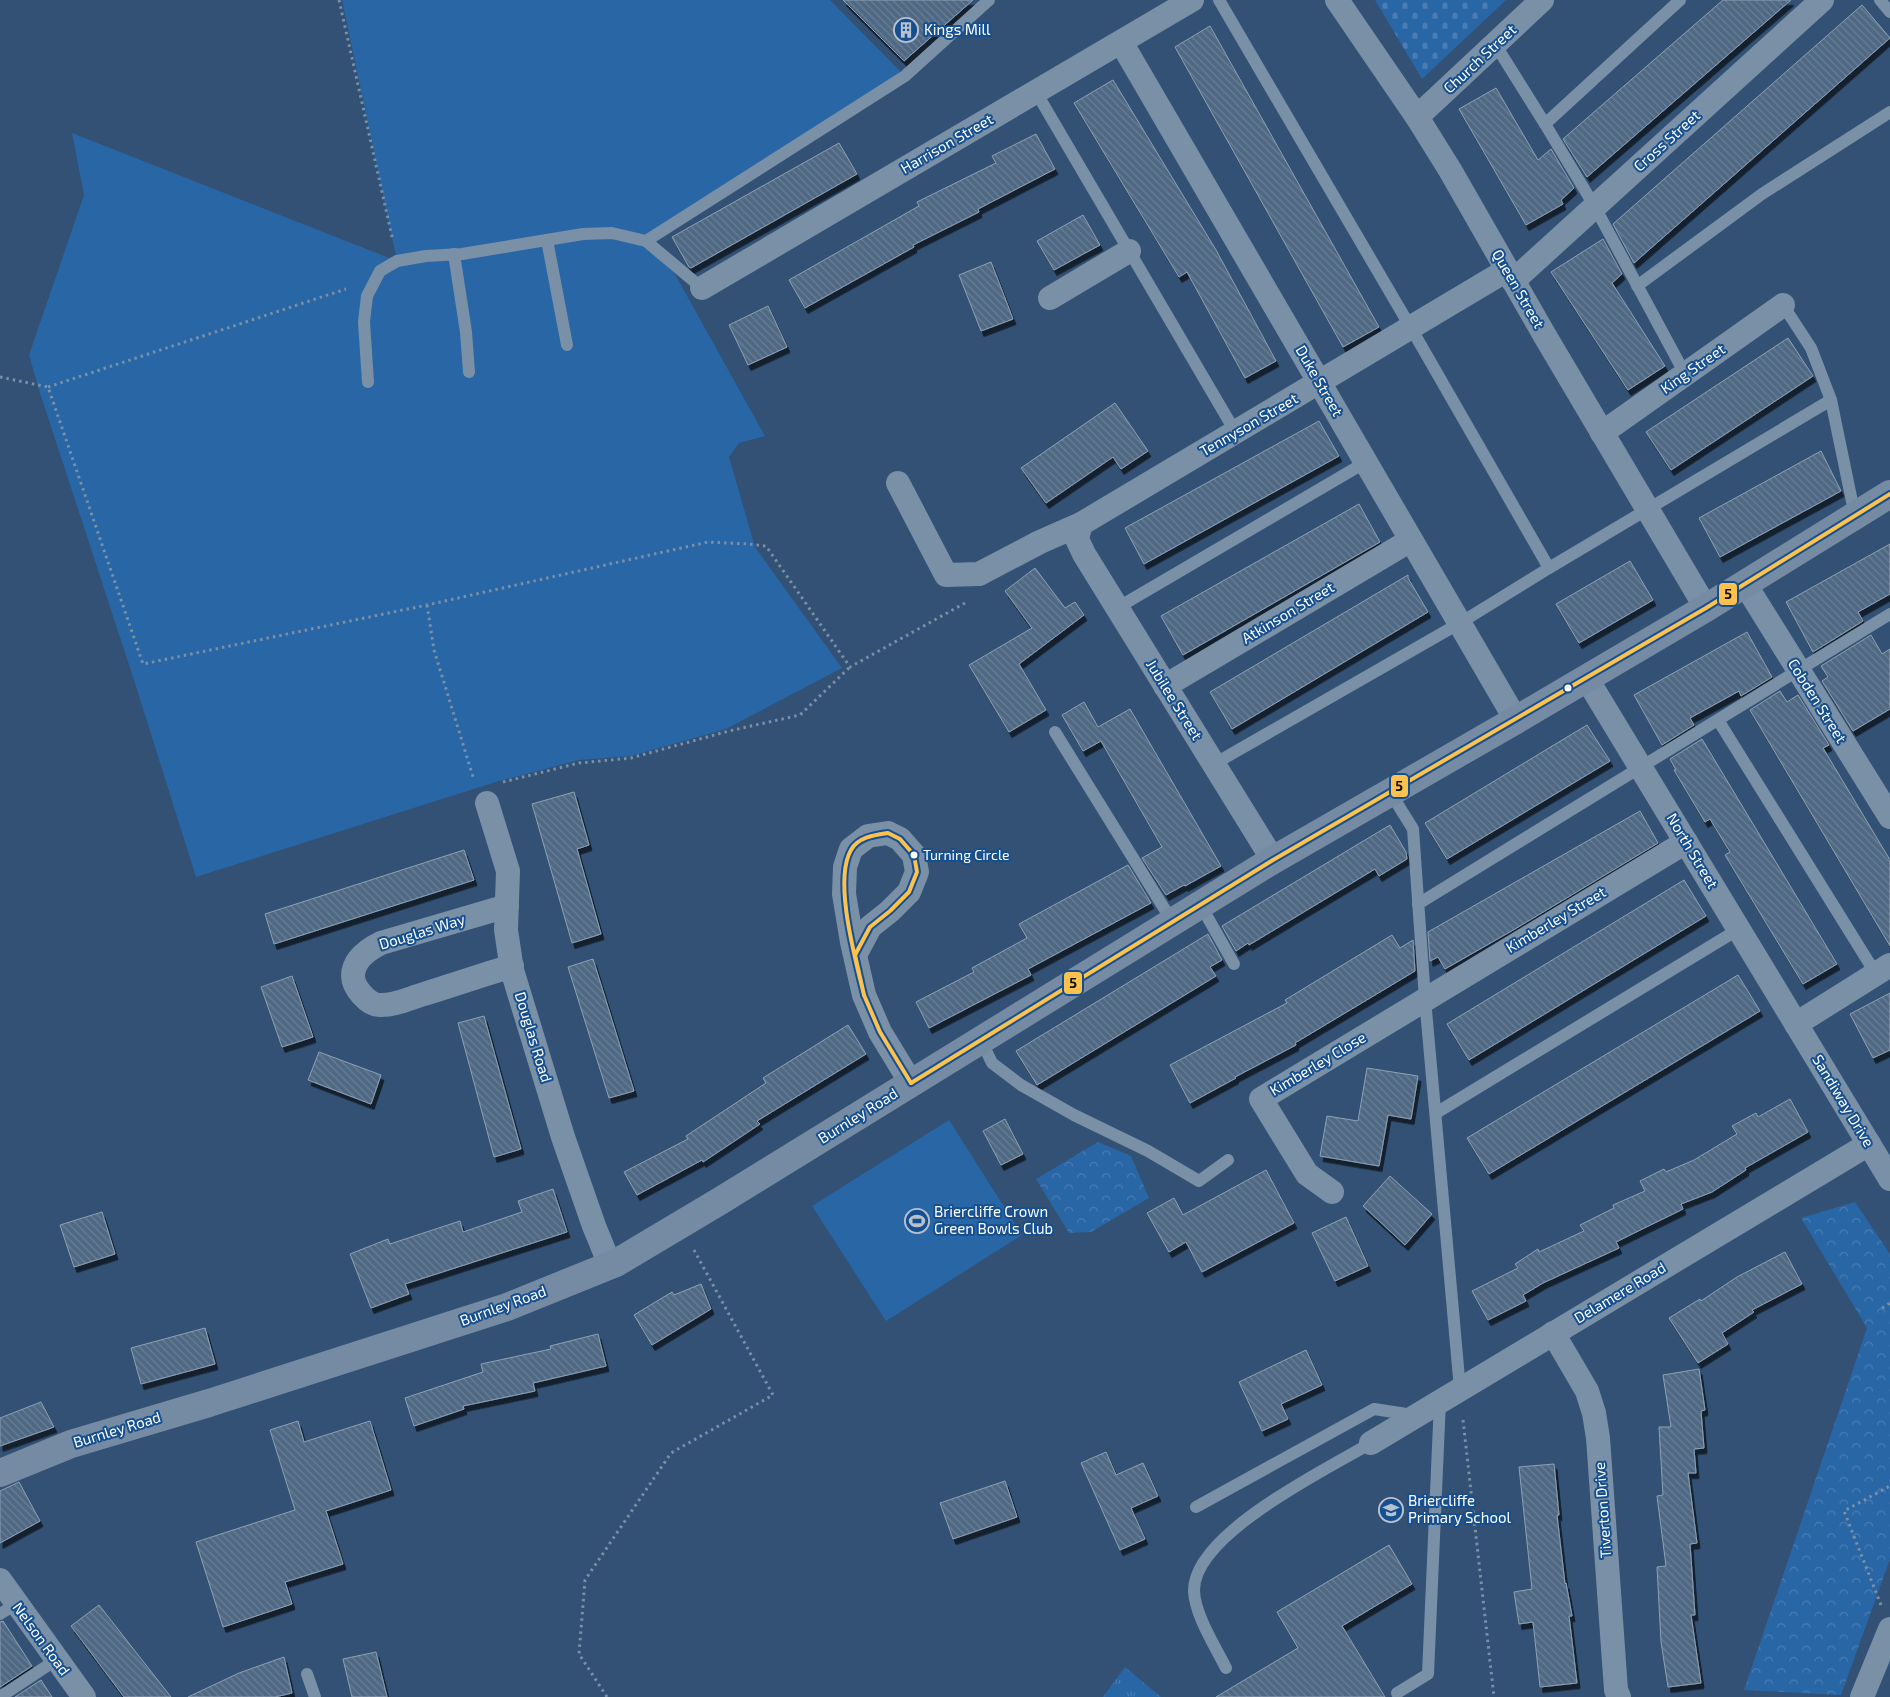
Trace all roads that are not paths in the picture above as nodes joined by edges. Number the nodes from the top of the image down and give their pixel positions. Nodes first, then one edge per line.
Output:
1 (989, 0) edge
2 (1192, 0) edge
3 (1219, 0) edge
4 (1336, 0) edge
5 (1542, 0) edge
6 (1680, 0) edge
7 (1822, 0) edge
8 (1880, 0) edge
9 (1890, 12) edge
10 (1121, 42) junction
11 (1495, 44) junction
12 (1036, 92) junction
13 (1890, 112) edge
14 (1417, 118) junction
15 (1545, 124) junction
16 (1594, 207) junction
17 (547, 240) junction
18 (646, 241) junction
19 (1129, 251) junction
20 (454, 254) junction
21 (1510, 276) junction
22 (1637, 286) junction
23 (702, 288) joint
24 (1050, 298) dead end
25 (1783, 305) joint
26 (1411, 328) junction
27 (567, 346) dead end
28 (468, 372) dead end
29 (1685, 374) junction
30 (368, 382) dead end
31 (1320, 383) junction
32 (1831, 400) junction
33 (1236, 433) junction
34 (1602, 433) junction
35 (1366, 462) junction
36 (898, 483) dead end
37 (1890, 494) edge
38 (1648, 510) junction
39 (1855, 516) junction
40 (1079, 532) junction
41 (1411, 540) junction
42 (1549, 568) junction
43 (1745, 584) junction
44 (1117, 608) junction
45 (1706, 608) junction
46 (1890, 614) edge
47 (1460, 623) junction
48 (1799, 671) junction
49 (1587, 679) junction
50 (1165, 686) junction
51 (1516, 720) junction
52 (1718, 720) junction
53 (1055, 732) dead end
54 (1214, 764) junction
55 (1641, 768) junction
56 (1390, 792) junction
57 (486, 801) road end
58 (1890, 817) edge
59 (1686, 842) junction
60 (1273, 860) junction
61 (1200, 904) junction
62 (1418, 904) junction
63 (507, 906) junction
64 (1172, 921) junction
65 (1739, 929) junction
66 (855, 955) junction
67 (1234, 964) dead end
68 (512, 966) junction
69 (1883, 970) edge
70 (1425, 999) junction
71 (1796, 1024) junction
72 (981, 1040) junction
73 (911, 1083) junction
74 (1436, 1113) junction
75 (1869, 1144) junction
76 (1228, 1160) dead end
77 (1890, 1179) edge
78 (1332, 1192) dead end
79 (610, 1265) junction
80 (1553, 1333) junction
81 (1450, 1395) junction
82 (1415, 1416) junction
83 (1371, 1443) joint
84 (0, 1473) edge
85 (1196, 1506) dead end
86 (0, 1580) edge
87 (8, 1609) edge
88 (1886, 1619) edge
89 (56, 1660) junction
90 (1226, 1668) dead end
91 (307, 1674) dead end
92 (1397, 1693) dead end
93 (0, 1697) edge
94 (84, 1697) edge
95 (315, 1697) edge
96 (1619, 1697) edge
97 (1862, 1697) edge

1 - 18 lane
2 - 10 street, Harrison Street
3 - 26 lane
4 - 14 street, Queen Street
5 - 11 street, Church Street
6 - 15 lane
7 - 16 street, Cross Street
8 - 9 lane
10 - 12 street, Harrison Street
10 - 31 street, Duke Street
11 - 14 street, Church Street
11 - 15 lane
12 - 19 lane
12 - 23 street, Harrison Street
13 - 22 lane
14 - 21 street, Queen Street
15 - 16 lane
16 - 21 street, Cross Street
16 - 22 lane
17 - 18 lane
17 - 20 lane
17 - 27 lane
18 - 23 lane
19 - 24 street
19 - 33 lane
20 - 28 lane
20 - 30 lane
21 - 26 street, Tennyson Street
21 - 34 street, Queen Street
22 - 29 lane
25 - 29 street, King Street
25 - 32 lane
26 - 31 street, Tennyson Street
26 - 42 lane
29 - 34 street, King Street
31 - 33 street, Tennyson Street
31 - 35 street, Duke Street
32 - 38 lane
32 - 39 lane
33 - 40 street, Tennyson Street
34 - 38 street, Queen Street
35 - 41 street, Duke Street
35 - 44 lane
36 - 40 street, Tennyson Street
37 - 39 street, Burnley Road
38 - 42 lane
38 - 45 street, Queen Street
39 - 43 street, Burnley Road
40 - 44 street, Jubilee Street
41 - 47 street, Duke Street
41 - 50 street, Atkinson Street
42 - 47 lane
43 - 45 street, Burnley Road
43 - 48 street, Cobden Street
44 - 50 street, Jubilee Street
45 - 49 street, Burnley Road
46 - 48 lane
47 - 51 street, Duke Street
47 - 54 lane
48 - 52 lane
48 - 58 street, Cobden Street
49 - 51 street, Burnley Road
49 - 55 street, North Street
50 - 54 street, Jubilee Street
51 - 56 street, Burnley Road
52 - 55 lane
52 - 69 lane
53 - 64 lane
54 - 60 street, Jubilee Street
55 - 59 street, North Street
55 - 62 lane
56 - 60 street, Burnley Road
56 - 62 lane
57 - 63 street, Douglas Road
59 - 65 street, North Street
59 - 70 street, Kimberley Street
60 - 61 street, Burnley Road
61 - 64 street, Burnley Road
61 - 67 lane
62 - 70 lane
63 - 68 street, Douglas Road
63 - 68 street, Douglas Way
64 - 72 street, Burnley Road
65 - 71 street, North Street
65 - 74 lane
66 - 66 street
66 - 73 street
68 - 79 street, Douglas Road
69 - 71 street
70 - 74 lane
70 - 78 street, Kimberley Close
71 - 75 street, Sandiway Drive
72 - 73 street, Burnley Road
72 - 76 lane
73 - 79 street, Burnley Road
74 - 81 lane
75 - 77 street, Sandiway Drive
75 - 80 street, Delamere Road
79 - 84 street, Burnley Road
80 - 81 street, Delamere Road
80 - 96 street, Tiverton Drive
81 - 82 street, Delamere Road
81 - 92 lane
82 - 83 street, Delamere Road
82 - 85 lane
83 - 90 lane
86 - 87 street, Nelson Road
87 - 89 street, Nelson Road
88 - 97 street
89 - 93 lane
89 - 94 street, Nelson Road
91 - 95 lane

